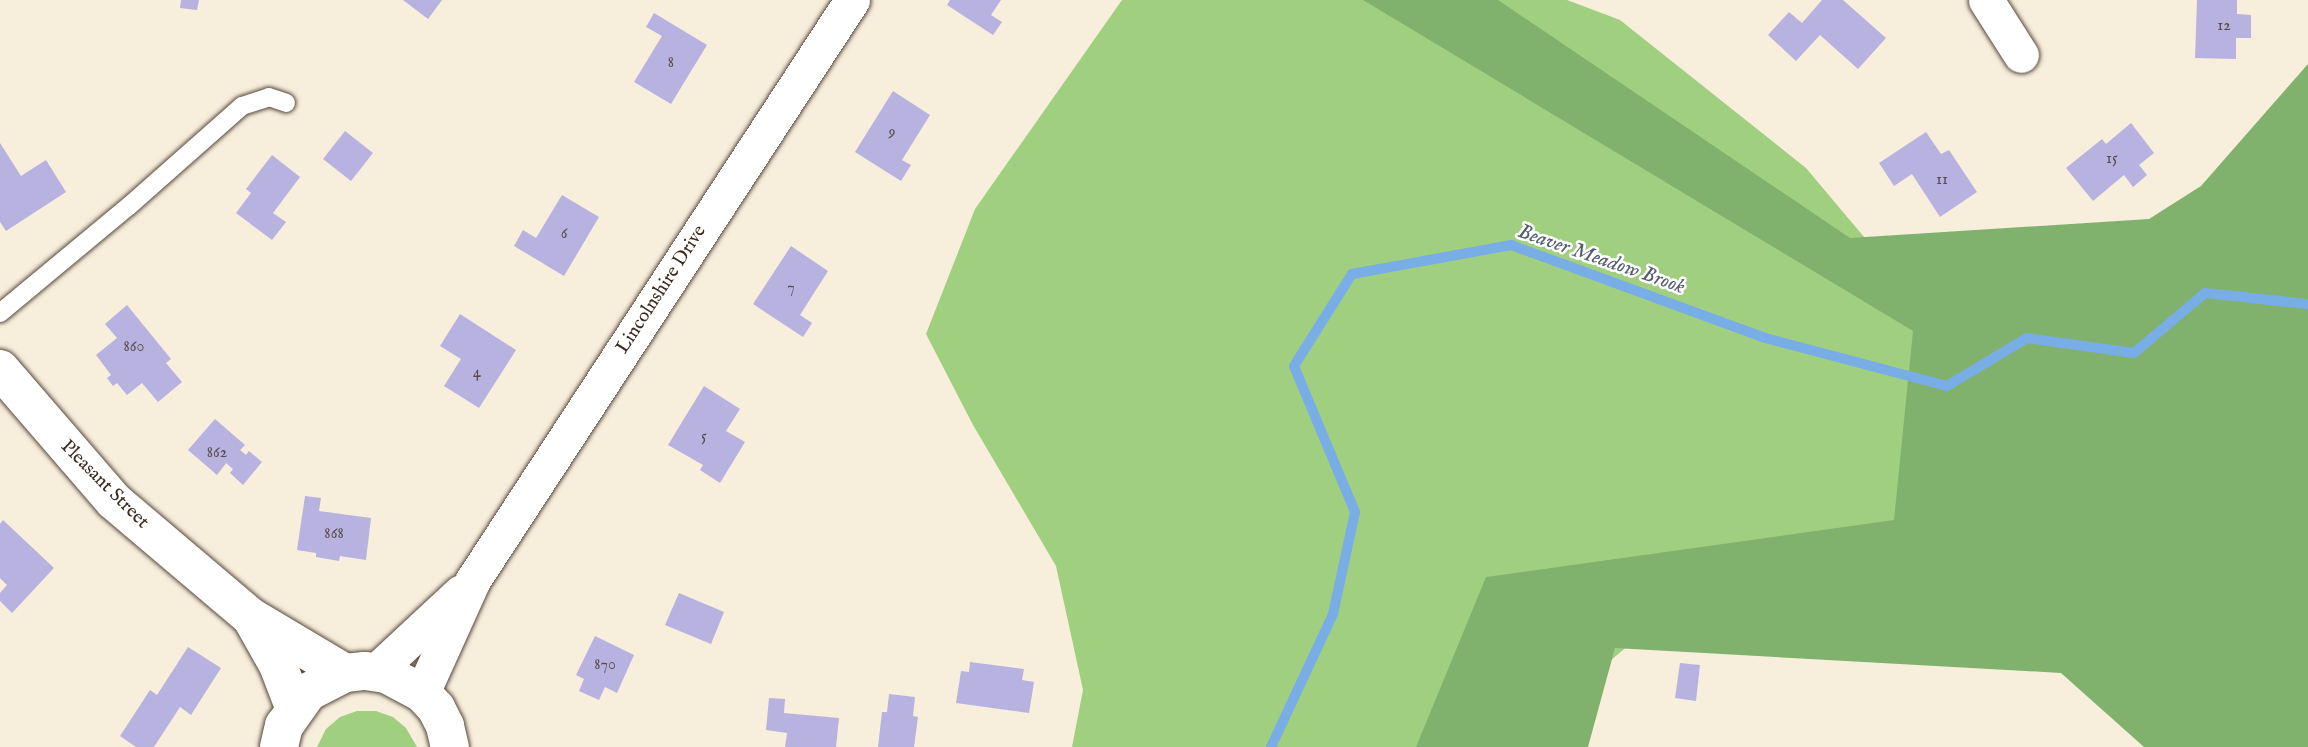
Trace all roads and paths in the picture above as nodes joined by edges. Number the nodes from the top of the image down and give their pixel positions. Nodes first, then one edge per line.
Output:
1 (852, 0) edge
2 (1986, 0) edge
3 (2021, 55) dead end
4 (286, 103) dead end
5 (0, 313) edge
6 (0, 369) edge
7 (473, 580) junction
8 (251, 617) junction
9 (360, 673) junction
10 (422, 693) junction
11 (294, 707) junction
12 (279, 747) edge
13 (450, 747) edge

1 - 7 street, Lincolnshire Drive
2 - 3 street
4 - 5 lane
6 - 8 main road, Pleasant Street
7 - 9 street, Lincolnshire Drive
7 - 10 street, Lincolnshire Drive
8 - 9 main road, Pleasant Street
8 - 11 main road, Pleasant Street
9 - 10 main road, Pleasant Street
9 - 11 main road
10 - 13 main road
11 - 12 main road

